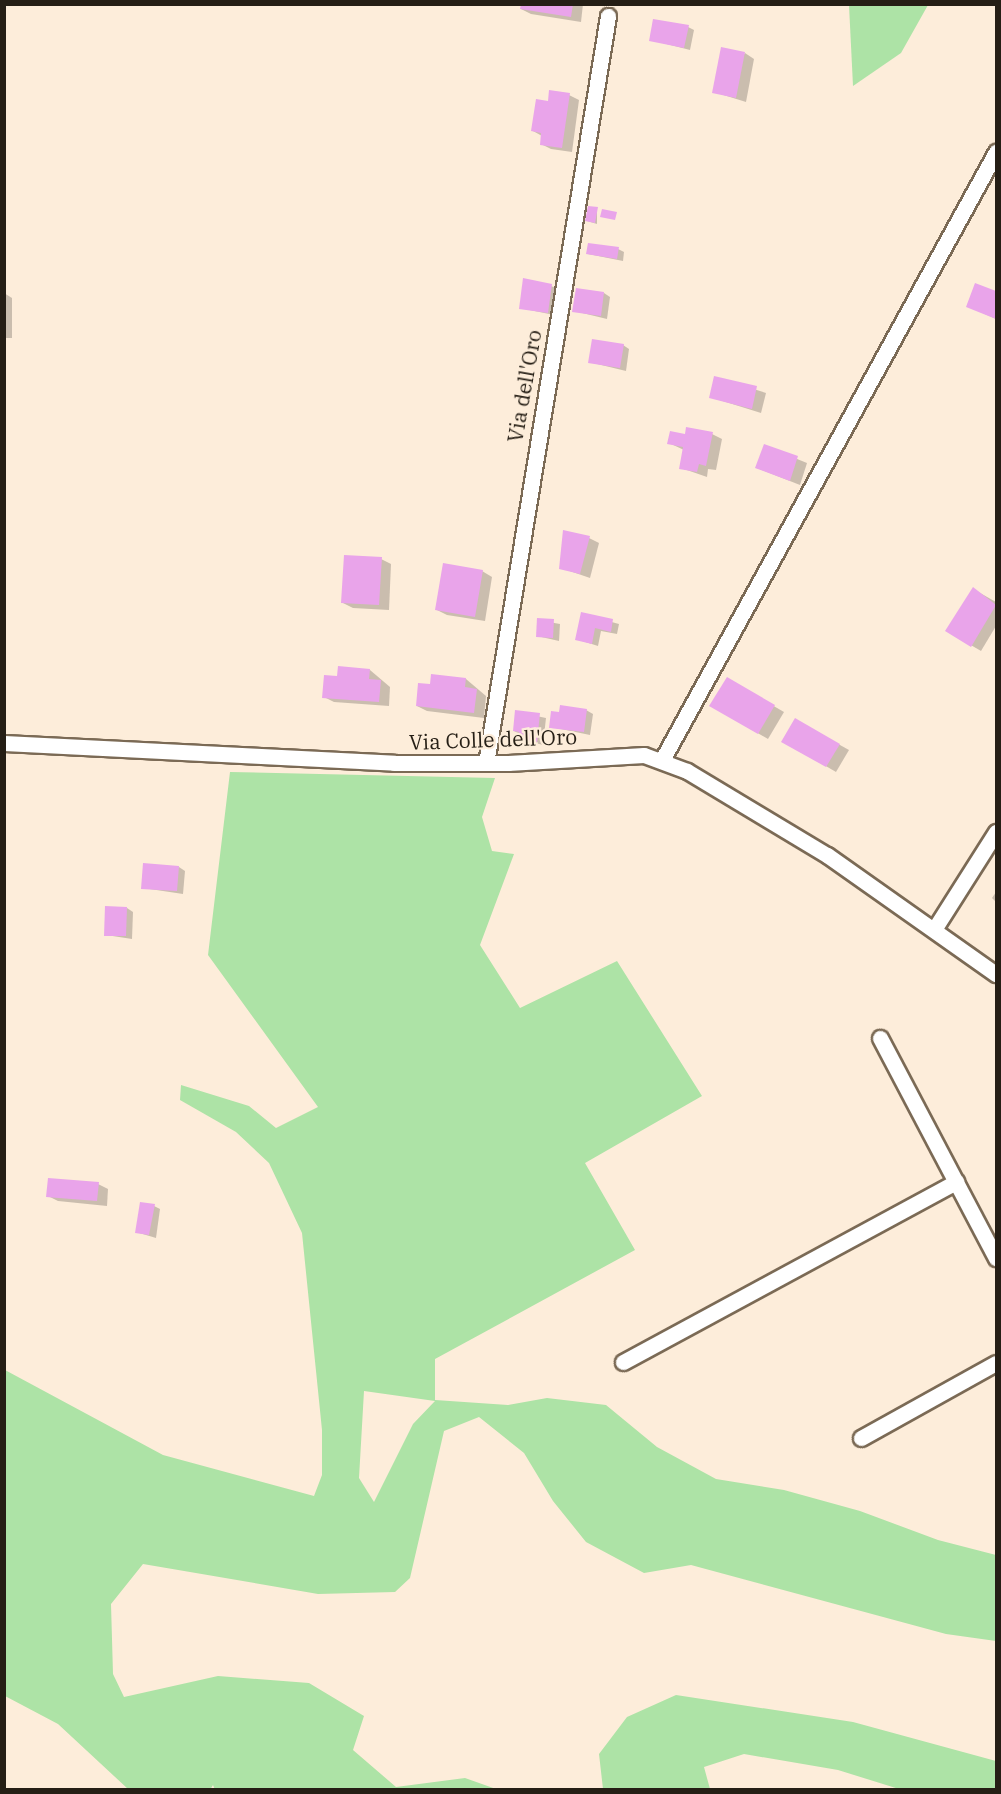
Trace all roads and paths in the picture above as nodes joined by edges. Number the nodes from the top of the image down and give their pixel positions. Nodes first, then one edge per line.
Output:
1 (608, 16) dead end
2 (996, 153) edge
3 (4, 743) edge
4 (662, 760) junction
5 (486, 763) junction
6 (996, 832) edge
7 (935, 928) junction
8 (996, 974) edge
9 (880, 1038) dead end
10 (956, 1182) junction
11 (992, 1239) edge
12 (996, 1258) edge
13 (623, 1362) dead end
14 (996, 1363) edge
15 (861, 1438) dead end

1 - 5 street, Via dell'Oro
2 - 4 street
3 - 5 street, Via Colle dell'Oro
4 - 5 street, Via Colle dell'Oro
4 - 7 street, Via Colle dell'Oro
6 - 7 street
7 - 8 street, Via Colle dell'Oro
9 - 10 street
10 - 11 street
10 - 13 street
11 - 12 street
14 - 15 street

